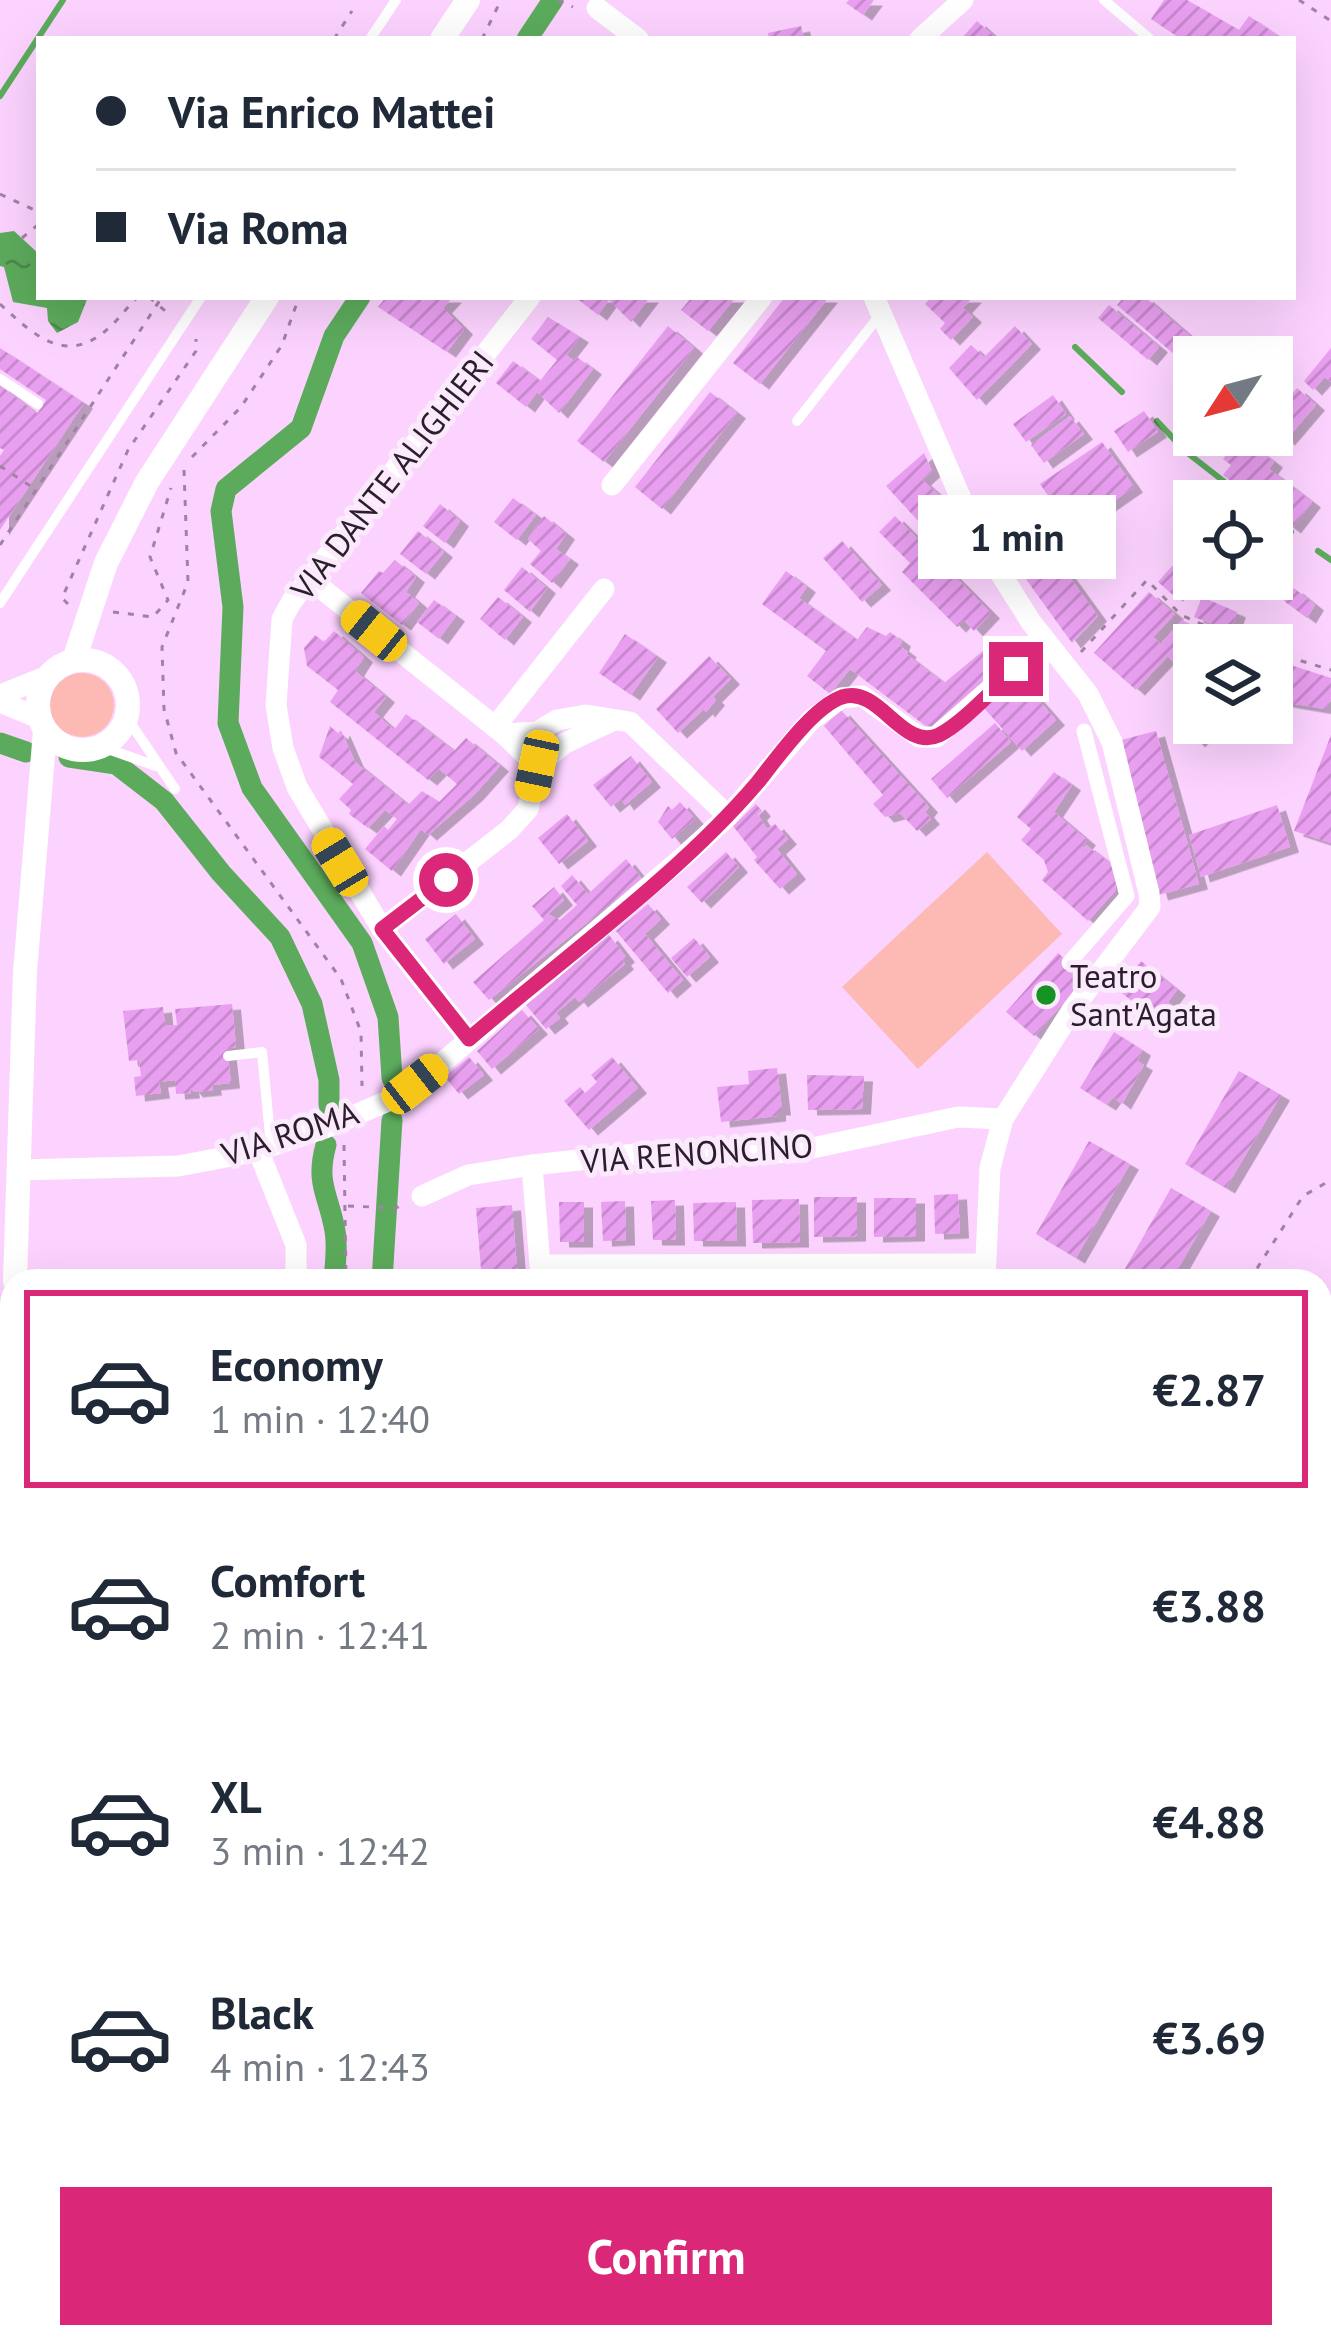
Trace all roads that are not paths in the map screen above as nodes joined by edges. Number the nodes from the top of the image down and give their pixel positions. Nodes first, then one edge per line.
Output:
1 (396, 0) edge
2 (468, 0) edge
3 (963, 0) edge
4 (1104, 0) edge
5 (597, 8) dead end
6 (372, 36) edge
7 (444, 36) edge
8 (634, 36) edge
9 (923, 36) edge
10 (1146, 36) edge
11 (199, 300) edge
12 (265, 300) edge
13 (528, 300) edge
14 (760, 300) edge
15 (878, 305) edge
16 (0, 379) edge
17 (38, 404) dead end
18 (797, 421) dead end
19 (612, 485) dead end
20 (311, 580) junction
21 (604, 589) dead end
22 (0, 603) edge
23 (79, 610) junction
24 (1045, 641) junction
25 (74, 661) junction
26 (108, 667) junction
27 (48, 676) junction
28 (0, 699) edge
29 (127, 718) junction
30 (612, 721) junction
31 (42, 724) junction
32 (499, 730) junction
33 (1084, 731) dead end
34 (93, 749) junction
35 (156, 766) junction
36 (537, 766) junction
37 (175, 789) dead end
38 (42, 794) junction
39 (728, 816) junction
40 (1150, 907) junction
41 (1118, 908) junction
42 (382, 929) junction
43 (1069, 963) dead end
44 (469, 1039) junction
45 (228, 1056) dead end
46 (1003, 1119) junction
47 (264, 1148) junction
48 (532, 1165) junction
49 (18, 1170) junction
50 (422, 1196) dead end
51 (15, 1269) edge
52 (296, 1269) edge
53 (762, 1269) edge
54 (985, 1269) edge

1 - 6 lane
2 - 7 street
3 - 9 street
4 - 10 lane
5 - 8 street
11 - 22 lane
12 - 23 street
13 - 20 street, VIA DANTE ALIGHIERI
14 - 19 street
15 - 18 lane
15 - 24 street
16 - 17 lane
20 - 32 street
20 - 42 street, VIA DANTE ALIGHIERI
21 - 32 street
23 - 25 street
23 - 26 street
24 - 39 street, VIA ROMA
24 - 40 street
25 - 26 street
25 - 27 street
26 - 29 street
27 - 28 street
27 - 31 street
28 - 31 street
29 - 34 street
29 - 35 lane
30 - 32 street
30 - 36 street
30 - 39 street
31 - 34 street
31 - 38 street
32 - 36 street
33 - 41 street
34 - 35 lane
34 - 38 street
35 - 37 lane
36 - 42 street
38 - 49 street
39 - 44 street, VIA ROMA
40 - 41 street
40 - 46 street
41 - 43 street
42 - 44 street, VIA DANTE ALIGHIERI
44 - 47 street, VIA ROMA
45 - 47 lane
46 - 48 street, VIA RENONCINO
46 - 54 street
47 - 49 street, VIA ROMA
47 - 52 street
48 - 50 street, VIA RENONCINO
48 - 53 street, VIA RENONCINO
49 - 51 street

